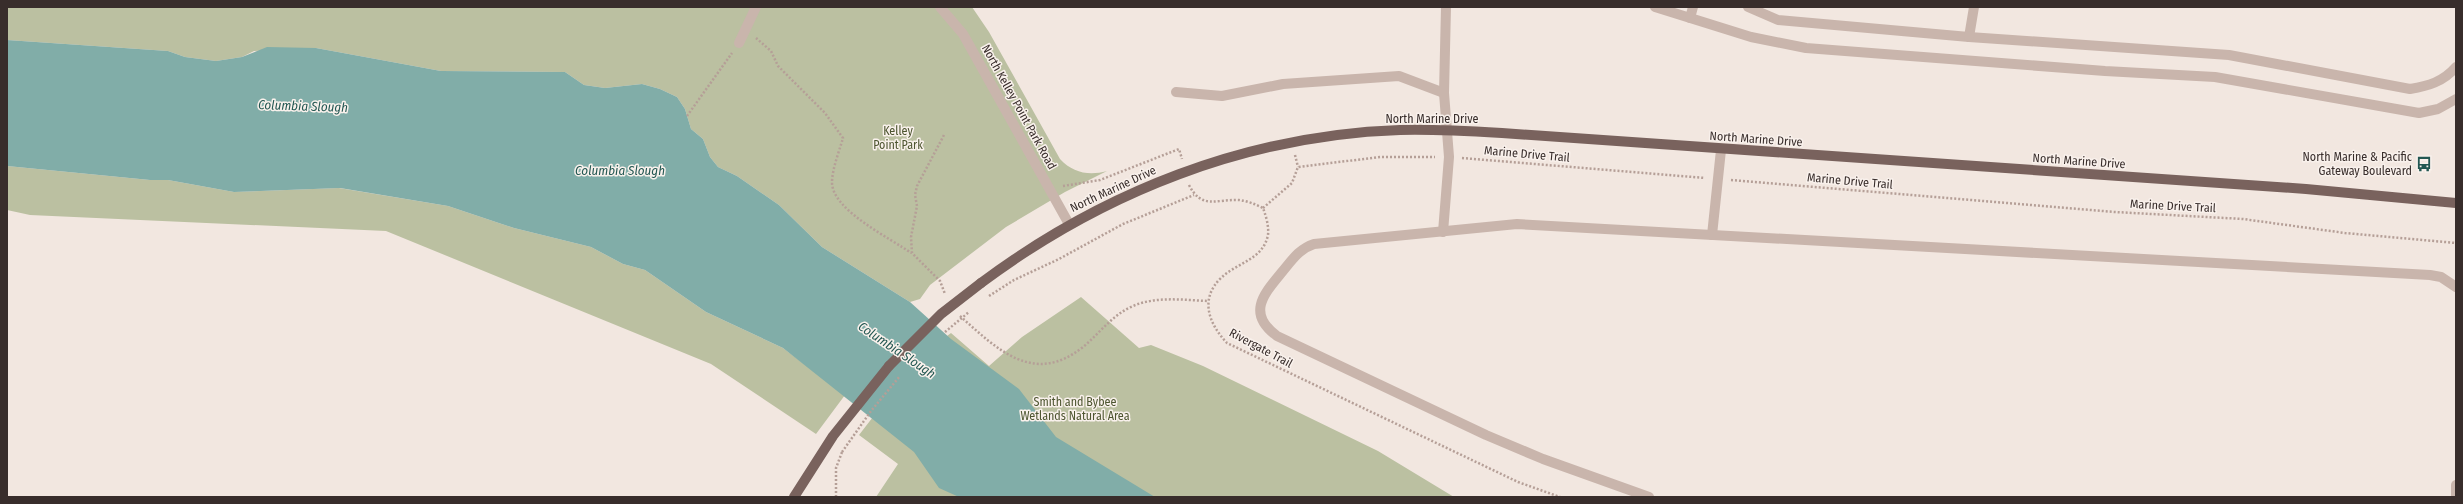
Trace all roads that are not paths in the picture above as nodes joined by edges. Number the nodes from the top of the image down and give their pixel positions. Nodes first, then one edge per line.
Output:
1 (756, 7) edge
2 (940, 7) edge
3 (1446, 7) edge
4 (1655, 7) edge
5 (1693, 7) edge
6 (1748, 7) edge
7 (1974, 7) edge
8 (1690, 18) junction
9 (1969, 37) junction
10 (739, 43) road end
11 (2456, 67) edge
12 (1176, 92) dead end
13 (1444, 93) junction
14 (2456, 99) edge
15 (1447, 130) junction
16 (1721, 150) junction
17 (2456, 203) edge
18 (1069, 224) junction
19 (1443, 232) junction
20 (1712, 234) junction
21 (2456, 287) edge
22 (2456, 485) edge
23 (794, 497) edge
24 (1649, 497) edge
25 (2456, 497) edge

1 - 10 street
2 - 18 street, North Kelley Point Park Road
3 - 13 street
4 - 8 street
5 - 8 street
6 - 9 street
7 - 9 street
8 - 14 street
9 - 11 street
12 - 13 street
13 - 15 street
15 - 16 main road, North Marine Drive
15 - 18 main road, North Marine Drive
15 - 19 street
16 - 17 main road, North Marine Drive
16 - 20 street
18 - 23 main road, North Marine Drive, bridge
19 - 20 street
19 - 24 street
20 - 21 street
22 - 25 street

